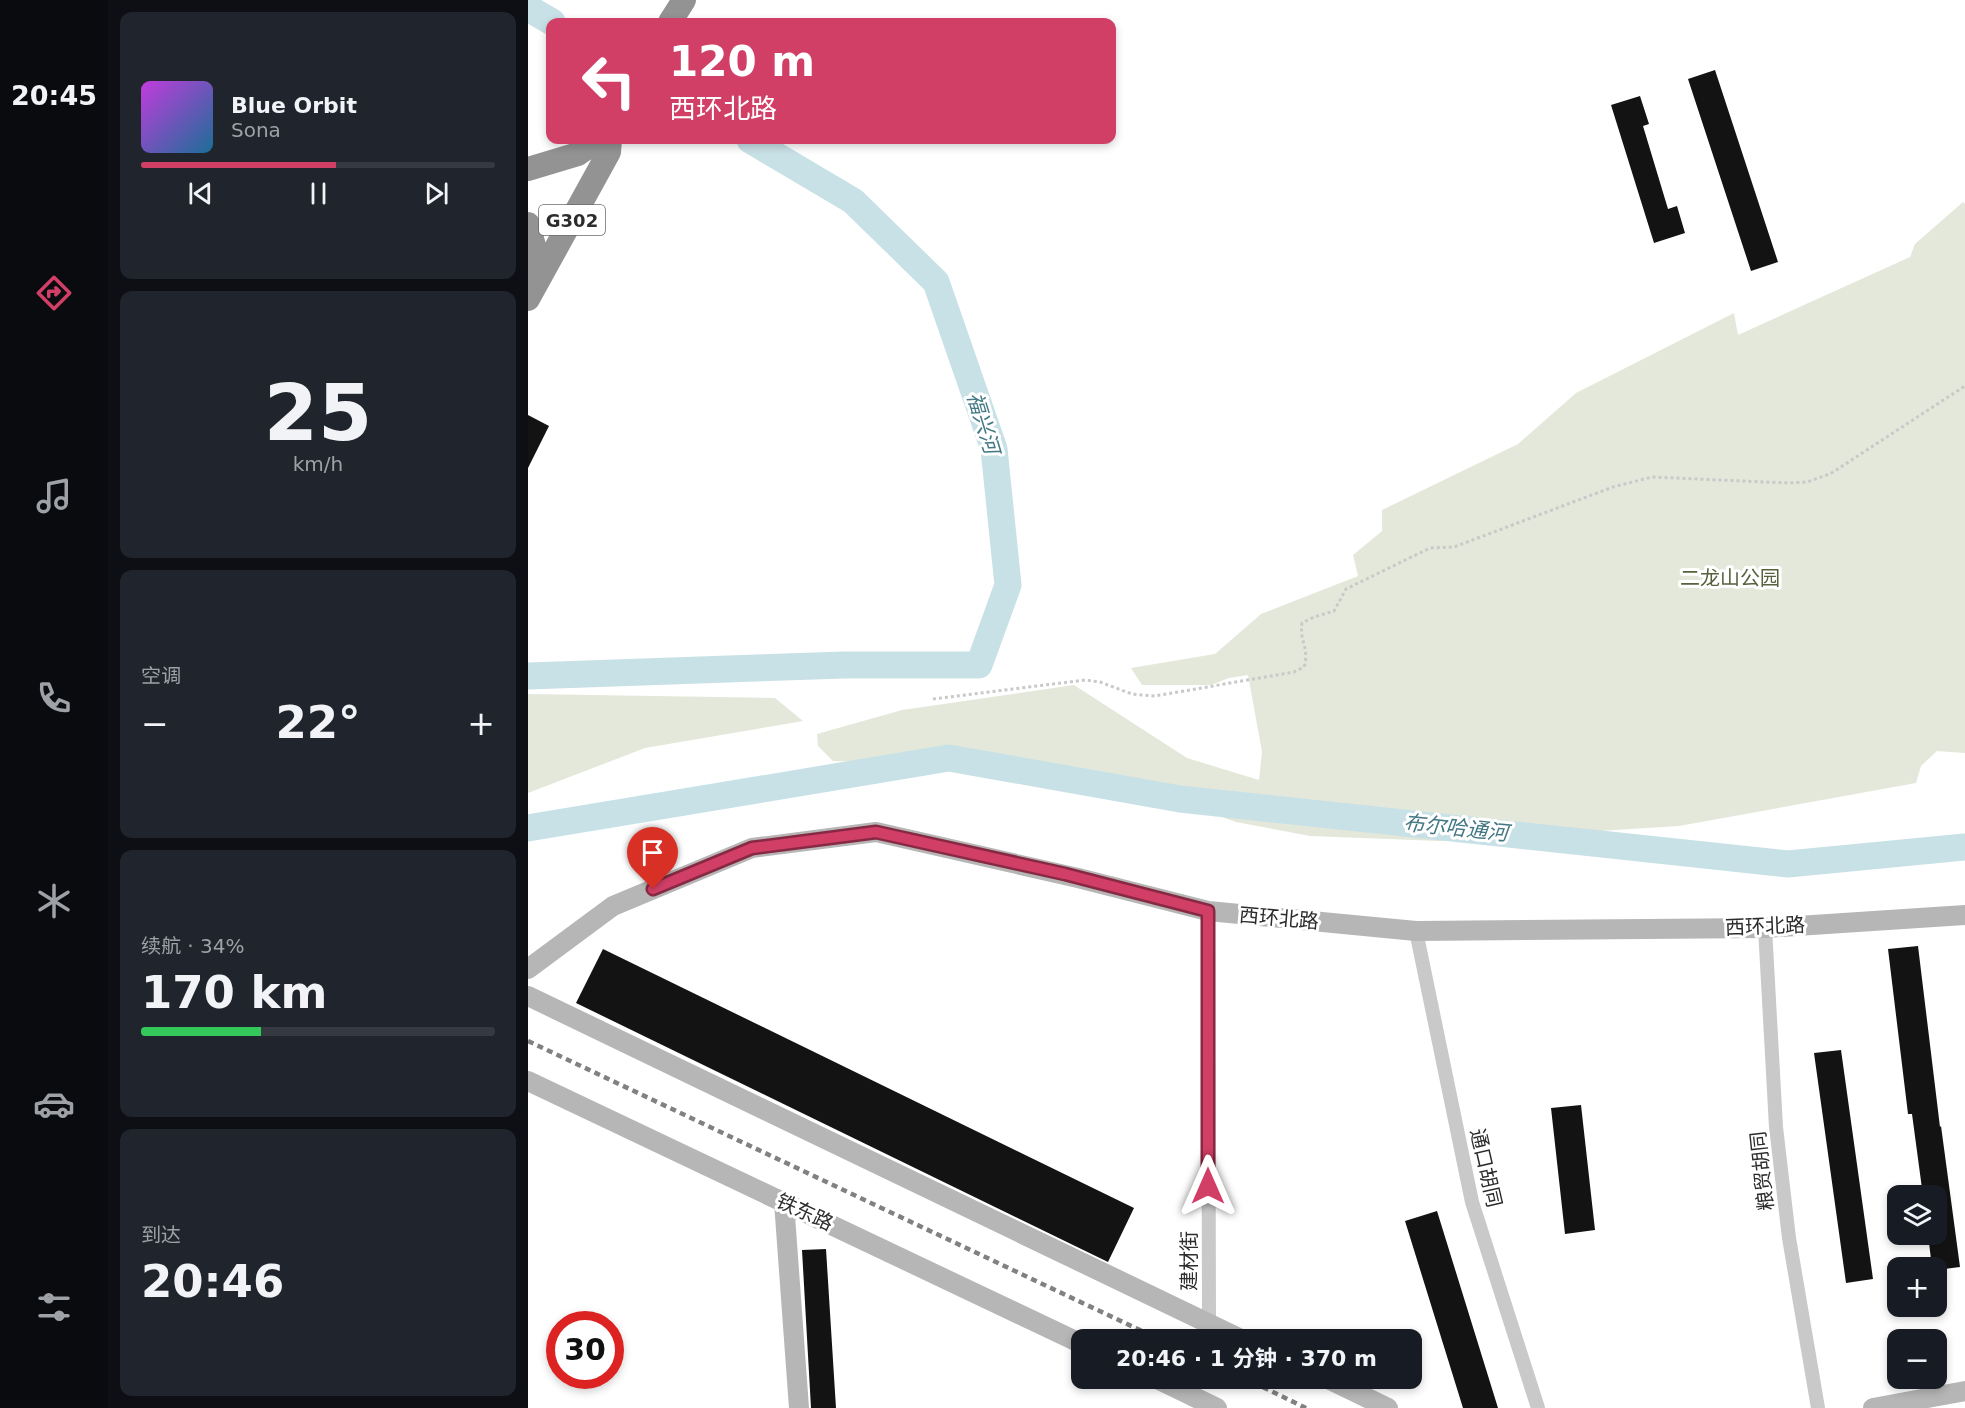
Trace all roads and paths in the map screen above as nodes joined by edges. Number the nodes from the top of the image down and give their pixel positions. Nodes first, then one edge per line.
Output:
1 (684, 0) edge
2 (673, 18) edge
3 (592, 144) edge
4 (610, 144) edge
5 (528, 169) edge
6 (528, 224) edge
7 (533, 291) edge
8 (1965, 386) edge
9 (933, 699) dead end
10 (1208, 911) junction
11 (1965, 915) edge
12 (1765, 928) junction
13 (1416, 931) junction
14 (528, 969) edge
15 (528, 996) edge
16 (528, 1081) edge
17 (784, 1202) junction
18 (1209, 1323) junction
19 (1221, 1329) edge
20 (1071, 1339) edge
21 (1178, 1389) edge
22 (1349, 1389) edge
23 (1965, 1391) edge
24 (798, 1408) edge
25 (1217, 1408) edge
26 (1388, 1408) edge
27 (1538, 1408) edge
28 (1818, 1408) edge
29 (1873, 1408) edge

1 - 2 highway
3 - 5 highway
4 - 7 highway, G302
6 - 7 highway
8 - 9 path
10 - 13 street, 西环北路
10 - 14 street, 西环北路
10 - 18 street, 建材街
11 - 12 street, 西环北路
12 - 13 street, 西环北路
12 - 28 street, 粮贸胡同
13 - 27 street, 通口胡同
15 - 18 street
16 - 17 street, 铁东路
17 - 20 street, 铁东路
17 - 24 street
18 - 19 street
21 - 25 street
22 - 26 street
23 - 29 street

